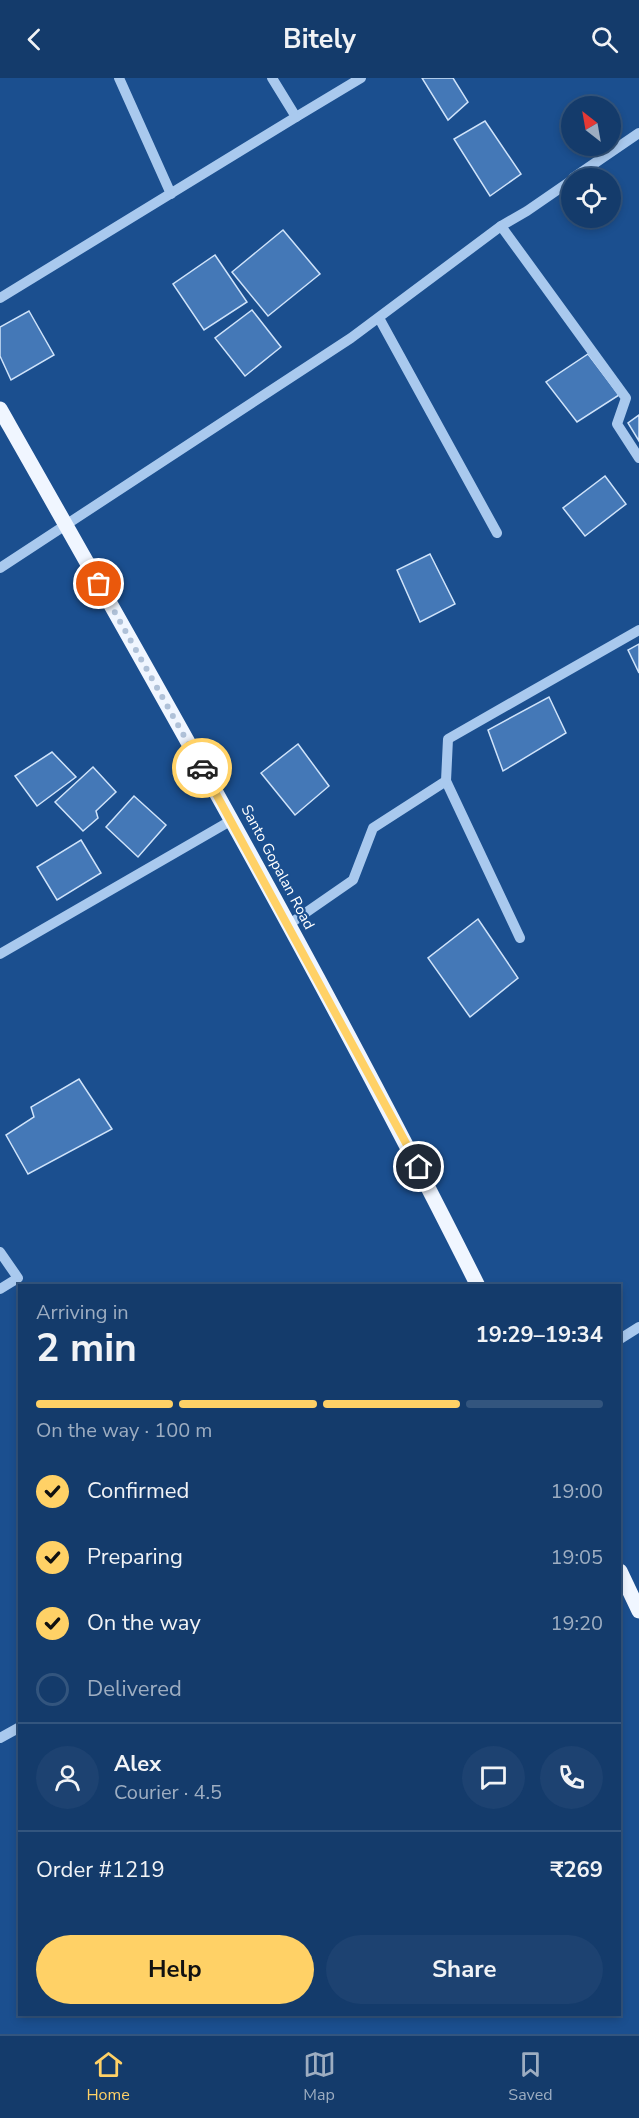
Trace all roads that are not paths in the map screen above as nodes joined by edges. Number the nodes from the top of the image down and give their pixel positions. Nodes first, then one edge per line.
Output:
1 (119, 78) edge
2 (272, 78) edge
3 (361, 78) edge
4 (296, 117) junction
5 (639, 133) edge
6 (588, 168) edge
7 (561, 187) edge
8 (171, 194) junction
9 (501, 226) junction
10 (0, 298) edge
11 (379, 318) junction
12 (0, 409) edge
13 (639, 458) edge
14 (66, 525) junction
15 (497, 533) dead end
16 (0, 568) edge
17 (639, 630) edge
18 (446, 781) junction
19 (232, 820) junction
20 (288, 925) junction
21 (520, 938) dead end
22 (0, 954) edge
23 (0, 1252) edge
24 (477, 1284) edge
25 (0, 1289) edge
26 (639, 1328) edge
27 (621, 1338) edge
28 (621, 1576) edge
29 (625, 1598) edge
30 (639, 1611) edge
31 (18, 1728) edge
32 (0, 1738) edge

1 - 8 street
2 - 4 street
3 - 4 street
4 - 8 street
5 - 6 street
7 - 9 street
8 - 10 street
9 - 11 street
9 - 13 street
11 - 14 street
11 - 15 street
12 - 14 main road, Santo Gopalan Road
14 - 16 street
14 - 19 main road, Santo Gopalan Road
17 - 18 street
18 - 20 street
18 - 21 street
19 - 20 main road, Santo Gopalan Road
19 - 22 street
20 - 24 main road, Santo Gopalan Road
23 - 25 street
26 - 27 street
28 - 29 main road
29 - 30 main road
31 - 32 street

